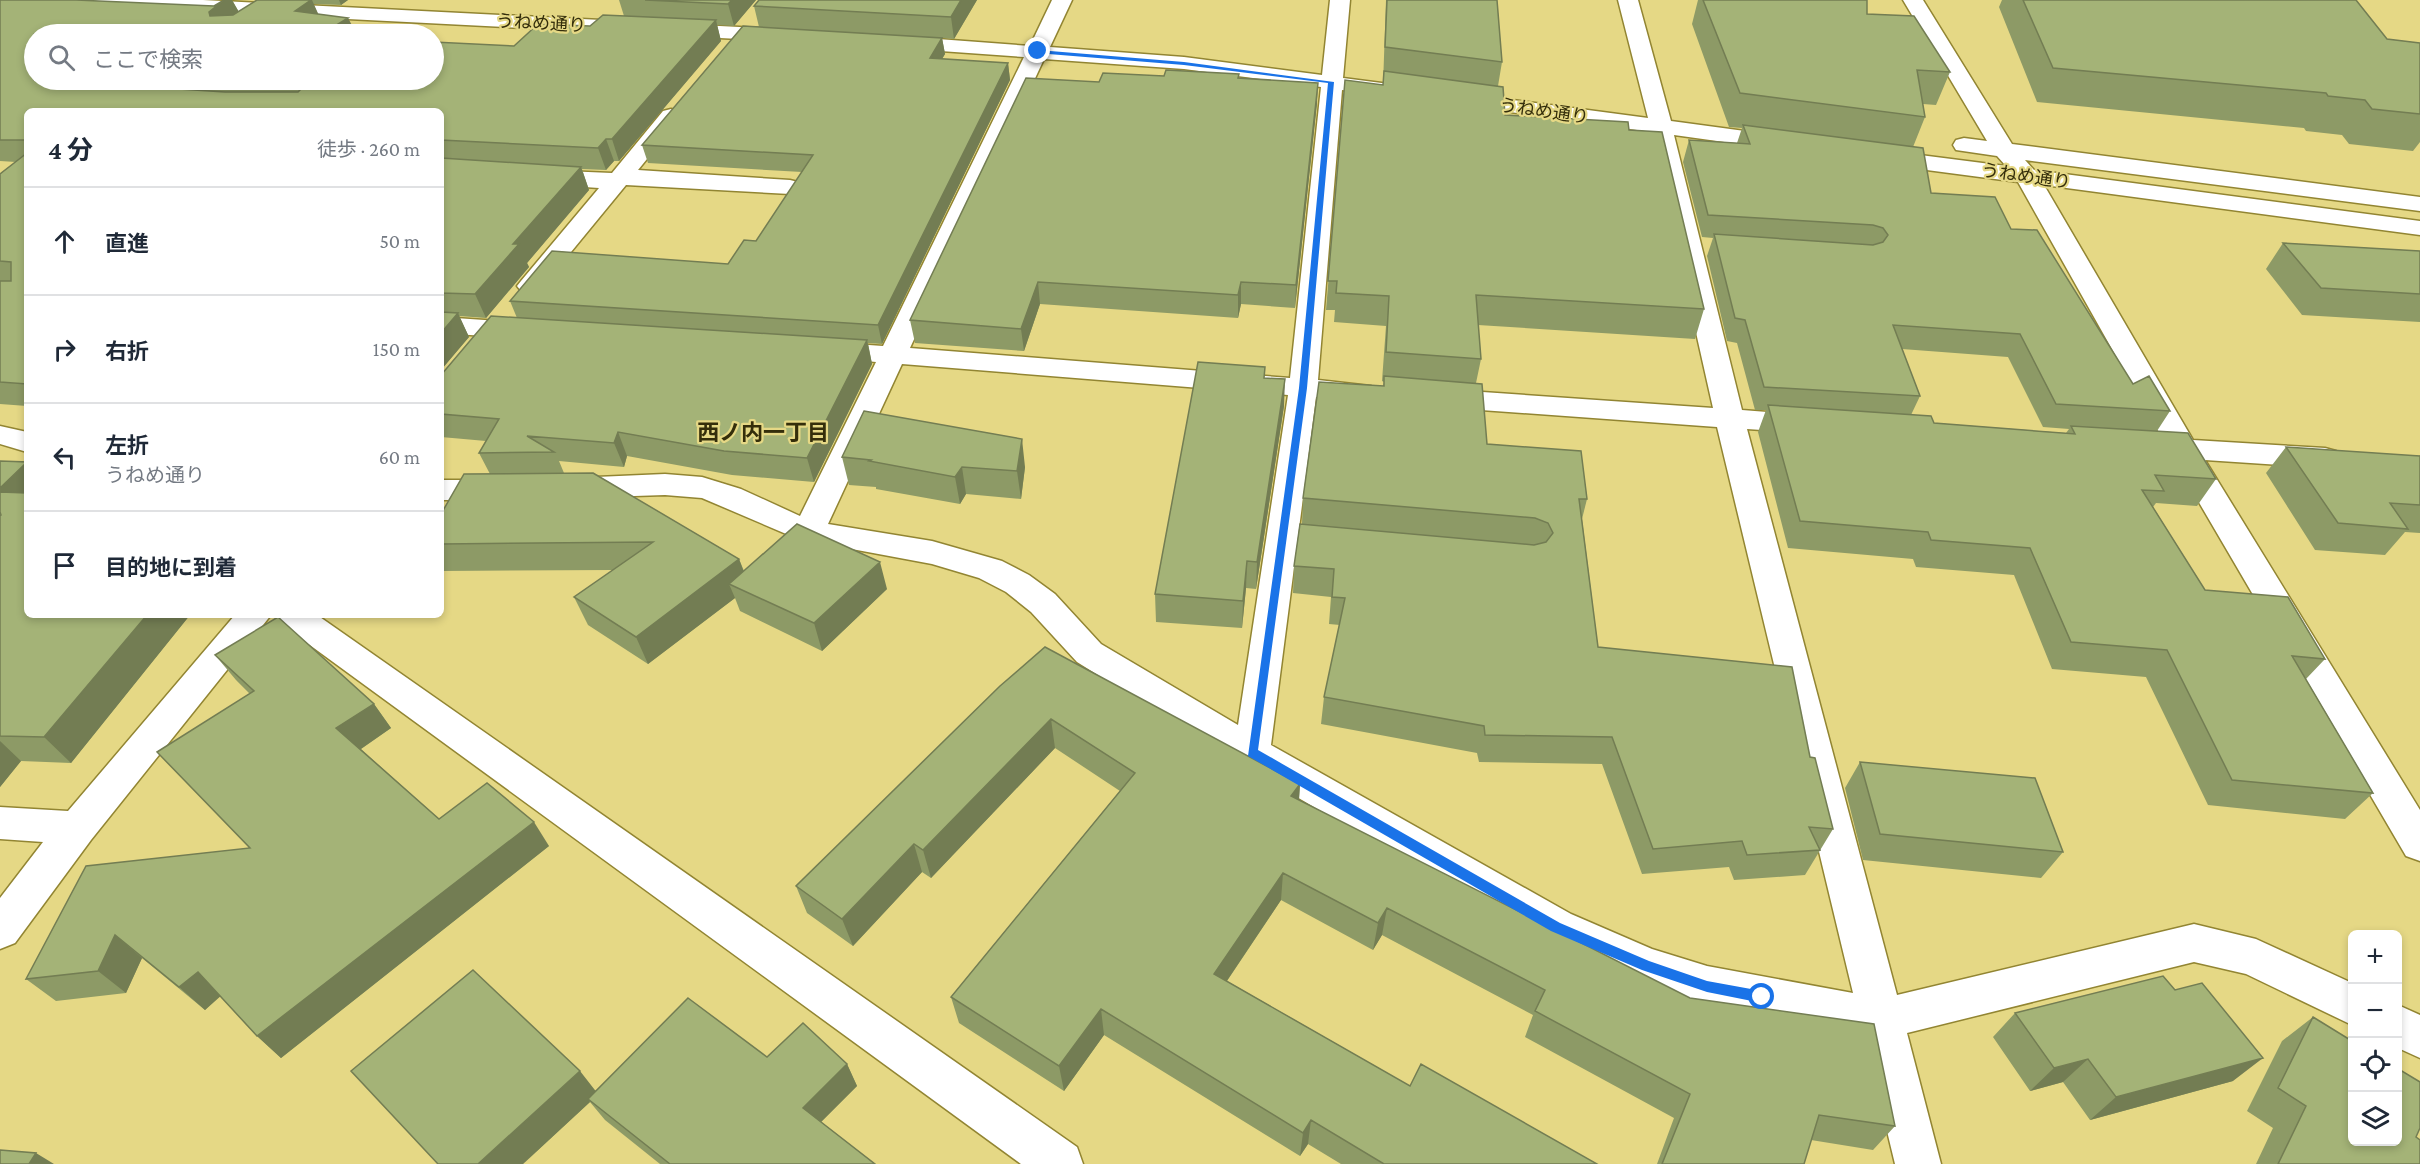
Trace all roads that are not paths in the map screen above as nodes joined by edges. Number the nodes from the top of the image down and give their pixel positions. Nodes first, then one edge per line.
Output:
1 (89, 0) edge
2 (452, 0) edge
3 (1062, 0) edge
4 (1340, 0) edge
5 (1628, 0) edge
6 (1913, 0) edge
7 (267, 9) junction
8 (897, 22) edge
9 (246, 24) edge
10 (944, 25) edge
11 (798, 36) edge
12 (1046, 36) junction
13 (879, 41) edge
14 (733, 42) junction
15 (1310, 58) dead end
16 (1357, 64) dead end
17 (1332, 71) junction
18 (1413, 93) edge
19 (1437, 96) edge
20 (687, 97) edge
21 (1630, 100) dead end
22 (1664, 112) junction
23 (1946, 142) dead end
24 (1803, 146) edge
25 (2004, 150) junction
26 (1862, 154) edge
27 (521, 176) edge
28 (2026, 177) junction
29 (619, 179) junction
30 (790, 187) edge
31 (2419, 223) edge
32 (500, 323) junction
33 (444, 325) edge
34 (553, 333) edge
35 (801, 349) edge
36 (895, 355) junction
37 (1303, 388) junction
38 (1730, 419) junction
39 (1837, 426) edge
40 (0, 435) edge
41 (24, 441) edge
42 (2123, 445) edge
43 (2183, 449) junction
44 (2349, 459) edge
45 (444, 490) edge
46 (809, 531) junction
47 (1282, 537) junction
48 (1317, 540) edge
49 (252, 618) edge
50 (297, 618) edge
51 (1252, 752) junction
52 (0, 823) edge
53 (77, 828) junction
54 (2420, 844) edge
55 (0, 930) edge
56 (2348, 1003) edge
57 (1882, 1019) junction
58 (2402, 1028) edge
59 (2420, 1037) edge
60 (1060, 1164) edge
61 (1918, 1164) edge

1 - 7 street, うねめ通り
2 - 14 street, うねめ通り
3 - 12 street
4 - 17 street
5 - 22 street
6 - 25 street
7 - 9 street
7 - 14 street, うねめ通り
8 - 10 street
11 - 14 street, うねめ通り
12 - 13 street
12 - 17 street
12 - 36 street
15 - 17 street
16 - 17 street
17 - 18 street
17 - 37 street
19 - 22 street, うねめ通り
20 - 29 street
21 - 22 street, うねめ通り
22 - 24 street, うねめ通り
22 - 38 street
23 - 25 street, うねめ通り
25 - 28 street
25 - 31 street, うねめ通り
26 - 28 street, うねめ通り
27 - 29 street
28 - 31 street, うねめ通り
28 - 43 street
29 - 30 street
29 - 32 street
32 - 33 street
32 - 34 street
35 - 36 street
36 - 37 street
36 - 46 street
37 - 38 street
37 - 47 street
38 - 39 street
38 - 57 street
40 - 41 street
42 - 43 street
43 - 44 street
43 - 54 street
45 - 46 street
46 - 51 street
47 - 48 street
47 - 51 street
49 - 53 street
50 - 60 street
51 - 57 street
52 - 53 street
53 - 55 street
56 - 57 street
57 - 61 street
58 - 59 street

